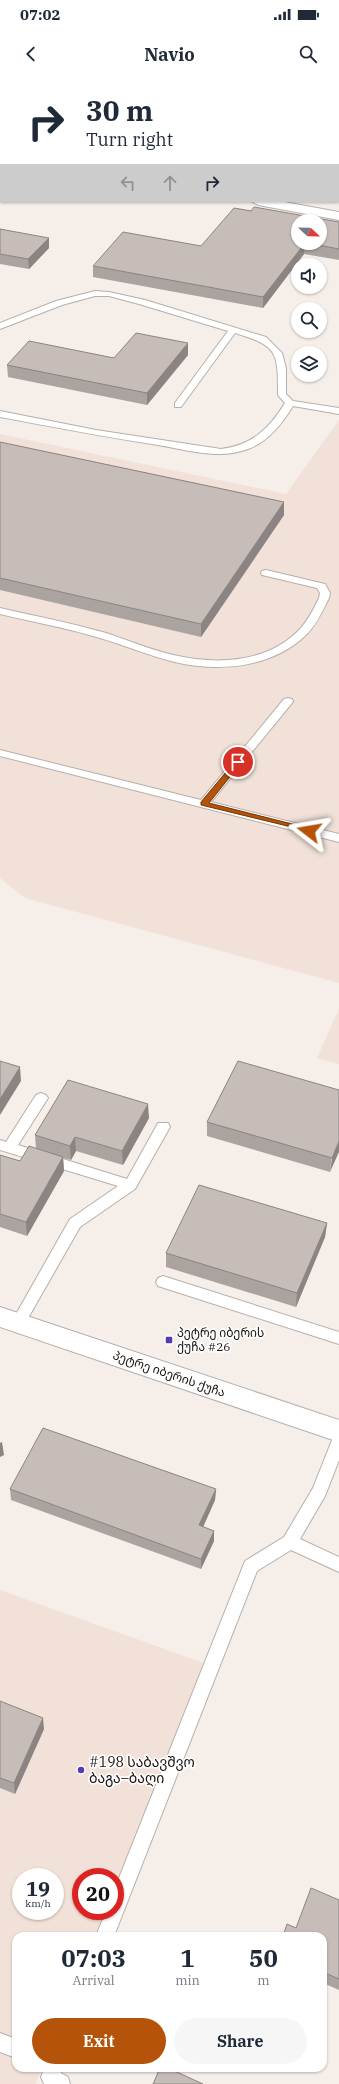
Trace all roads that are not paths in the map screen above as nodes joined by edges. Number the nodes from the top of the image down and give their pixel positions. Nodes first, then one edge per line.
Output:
1 (263, 202) edge
2 (339, 216) edge
3 (0, 326) edge
4 (234, 329) junction
5 (290, 403) junction
6 (178, 405) dead end
7 (339, 411) edge
8 (0, 414) edge
9 (266, 573) dead end
10 (0, 611) edge
11 (288, 701) dead end
12 (0, 753) edge
13 (204, 804) junction
14 (339, 838) edge
15 (41, 1098) dead end
16 (163, 1127) dead end
17 (4, 1146) edge
18 (130, 1185) junction
19 (163, 1282) dead end
20 (9, 1320) edge
21 (339, 1338) edge
22 (339, 1431) edge
23 (339, 1440) edge
24 (290, 1542) junction
25 (339, 1564) edge
26 (124, 1888) edge
27 (111, 1920) edge
28 (107, 1932) edge
29 (0, 2042) edge
30 (12, 2047) edge

1 - 2 street
3 - 4 lane
4 - 5 lane
4 - 6 lane
5 - 7 lane
5 - 8 lane
9 - 10 lane
11 - 13 lane
12 - 13 lane
13 - 14 lane
15 - 17 lane
16 - 18 lane
17 - 18 lane
18 - 20 lane
19 - 21 lane
20 - 22 street, პეტრე იბერის ქუჩა
23 - 24 lane
24 - 25 lane
24 - 26 lane
27 - 28 lane
29 - 30 lane

